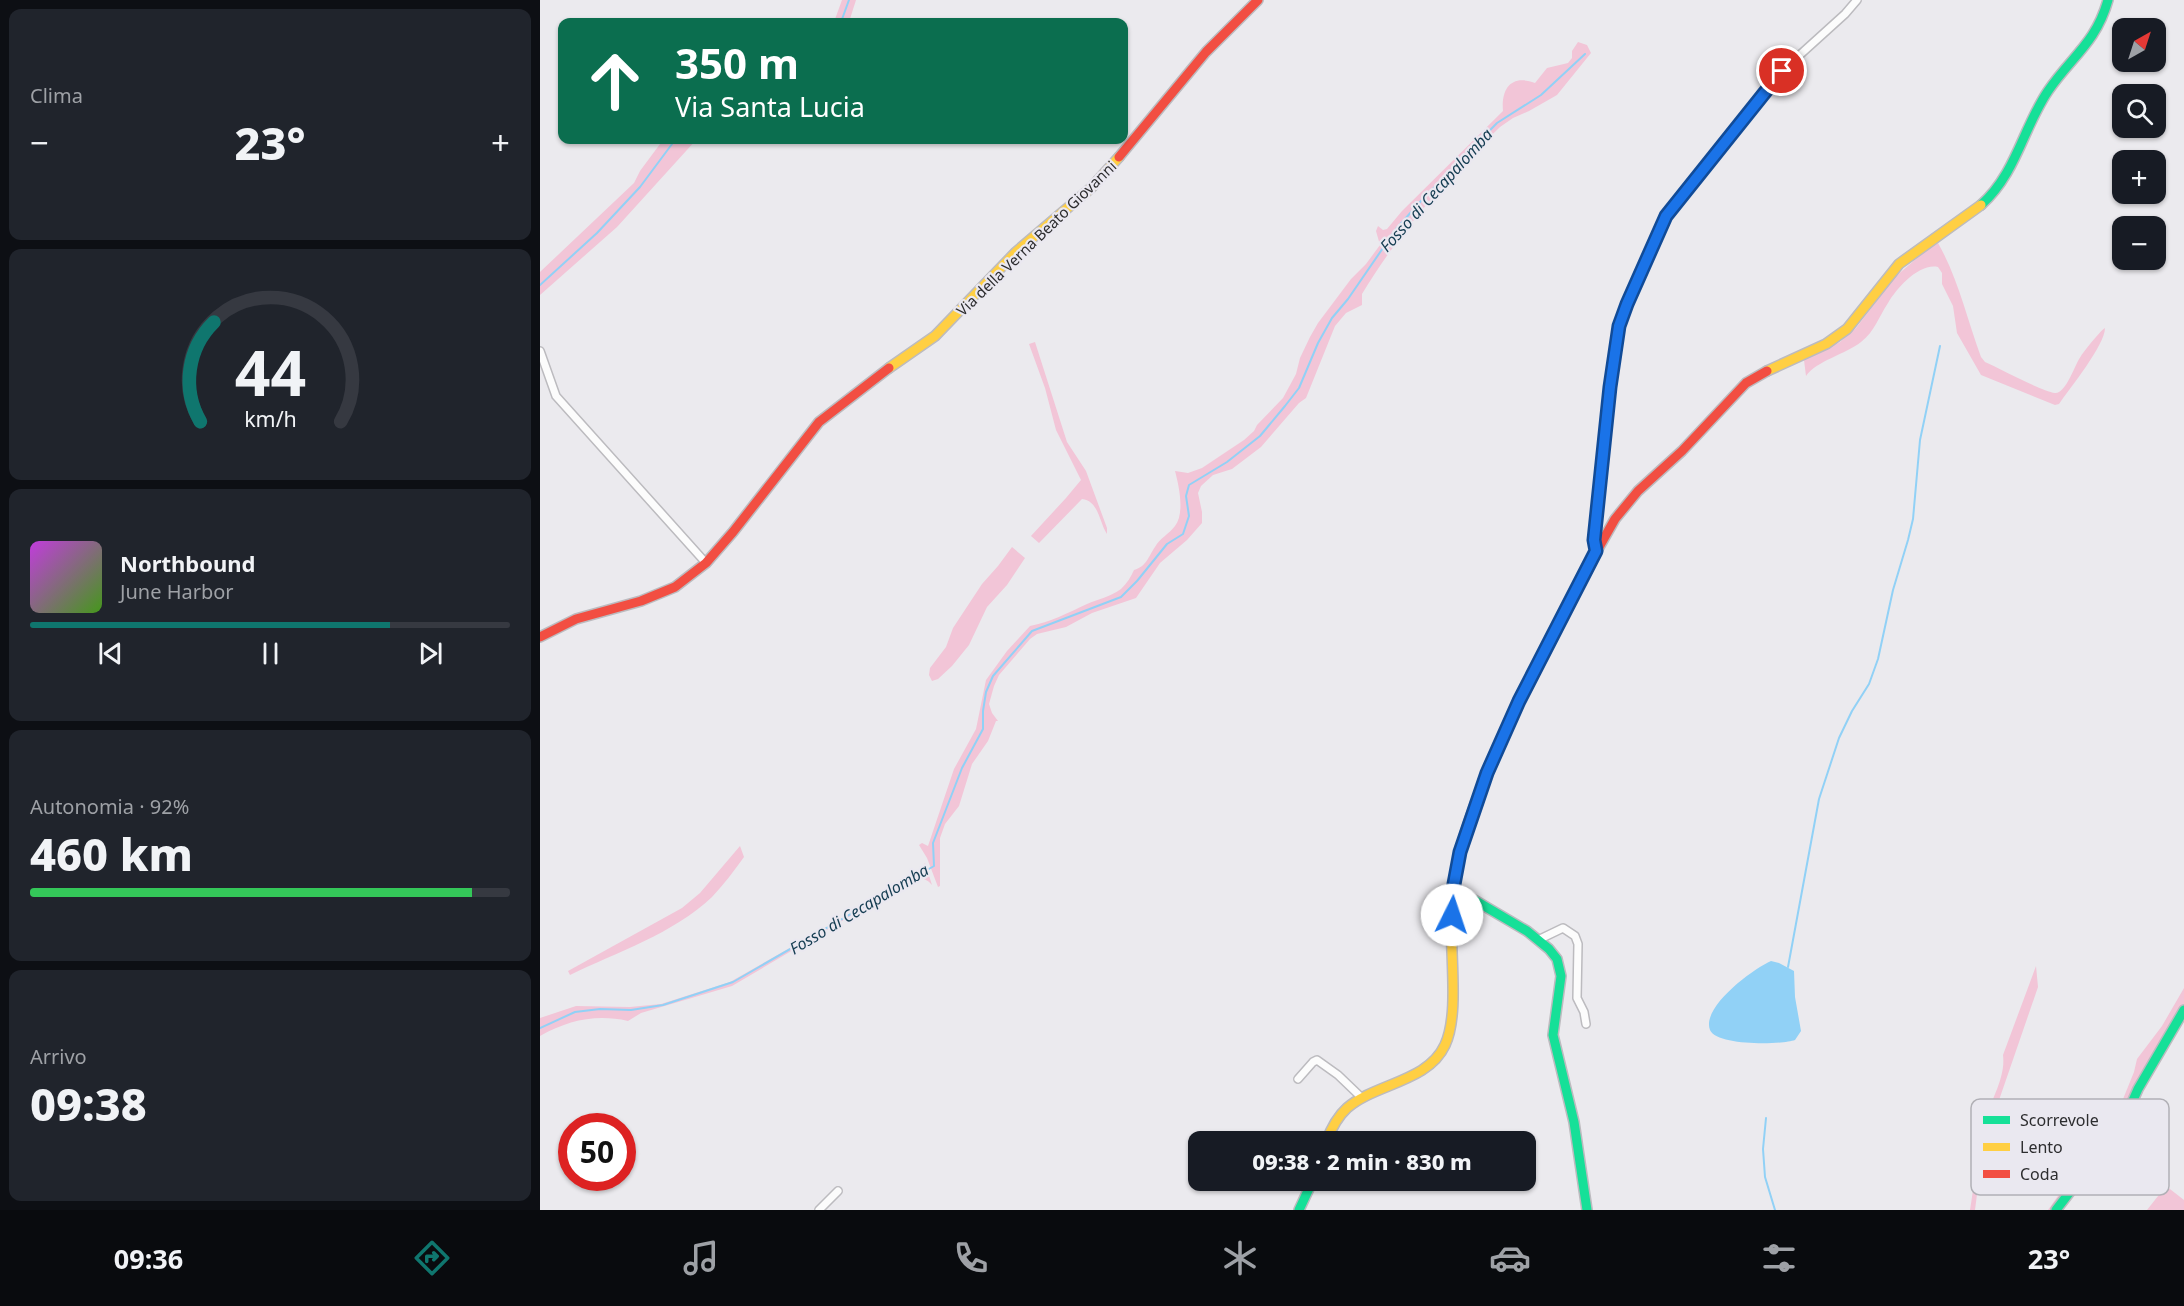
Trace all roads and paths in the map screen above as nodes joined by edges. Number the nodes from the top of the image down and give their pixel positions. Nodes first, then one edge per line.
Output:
1 (1258, 0) edge
2 (1857, 0) edge
3 (2108, 0) edge
4 (540, 351) edge
5 (1596, 551) junction
6 (706, 563) junction
7 (540, 637) edge
8 (1454, 891) junction
9 (1538, 940) junction
10 (2184, 1010) edge
11 (1586, 1024) dead end
12 (1298, 1079) dead end
13 (1362, 1098) junction
14 (2133, 1099) edge
15 (1332, 1131) edge
16 (838, 1191) dead end
17 (1308, 1191) edge
18 (2067, 1195) edge
19 (819, 1210) edge
20 (1299, 1210) edge
21 (1587, 1210) edge
22 (2056, 1210) edge

1 - 6 street, Via della Verna Beato Giovanni
2 - 5 street
3 - 5 street
4 - 6 street
5 - 8 street
6 - 7 street, Via della Verna Beato Giovanni
8 - 9 street
8 - 13 street
9 - 11 street
9 - 21 street
10 - 14 street
12 - 13 street
13 - 15 street
16 - 19 street
17 - 20 street
18 - 22 street

